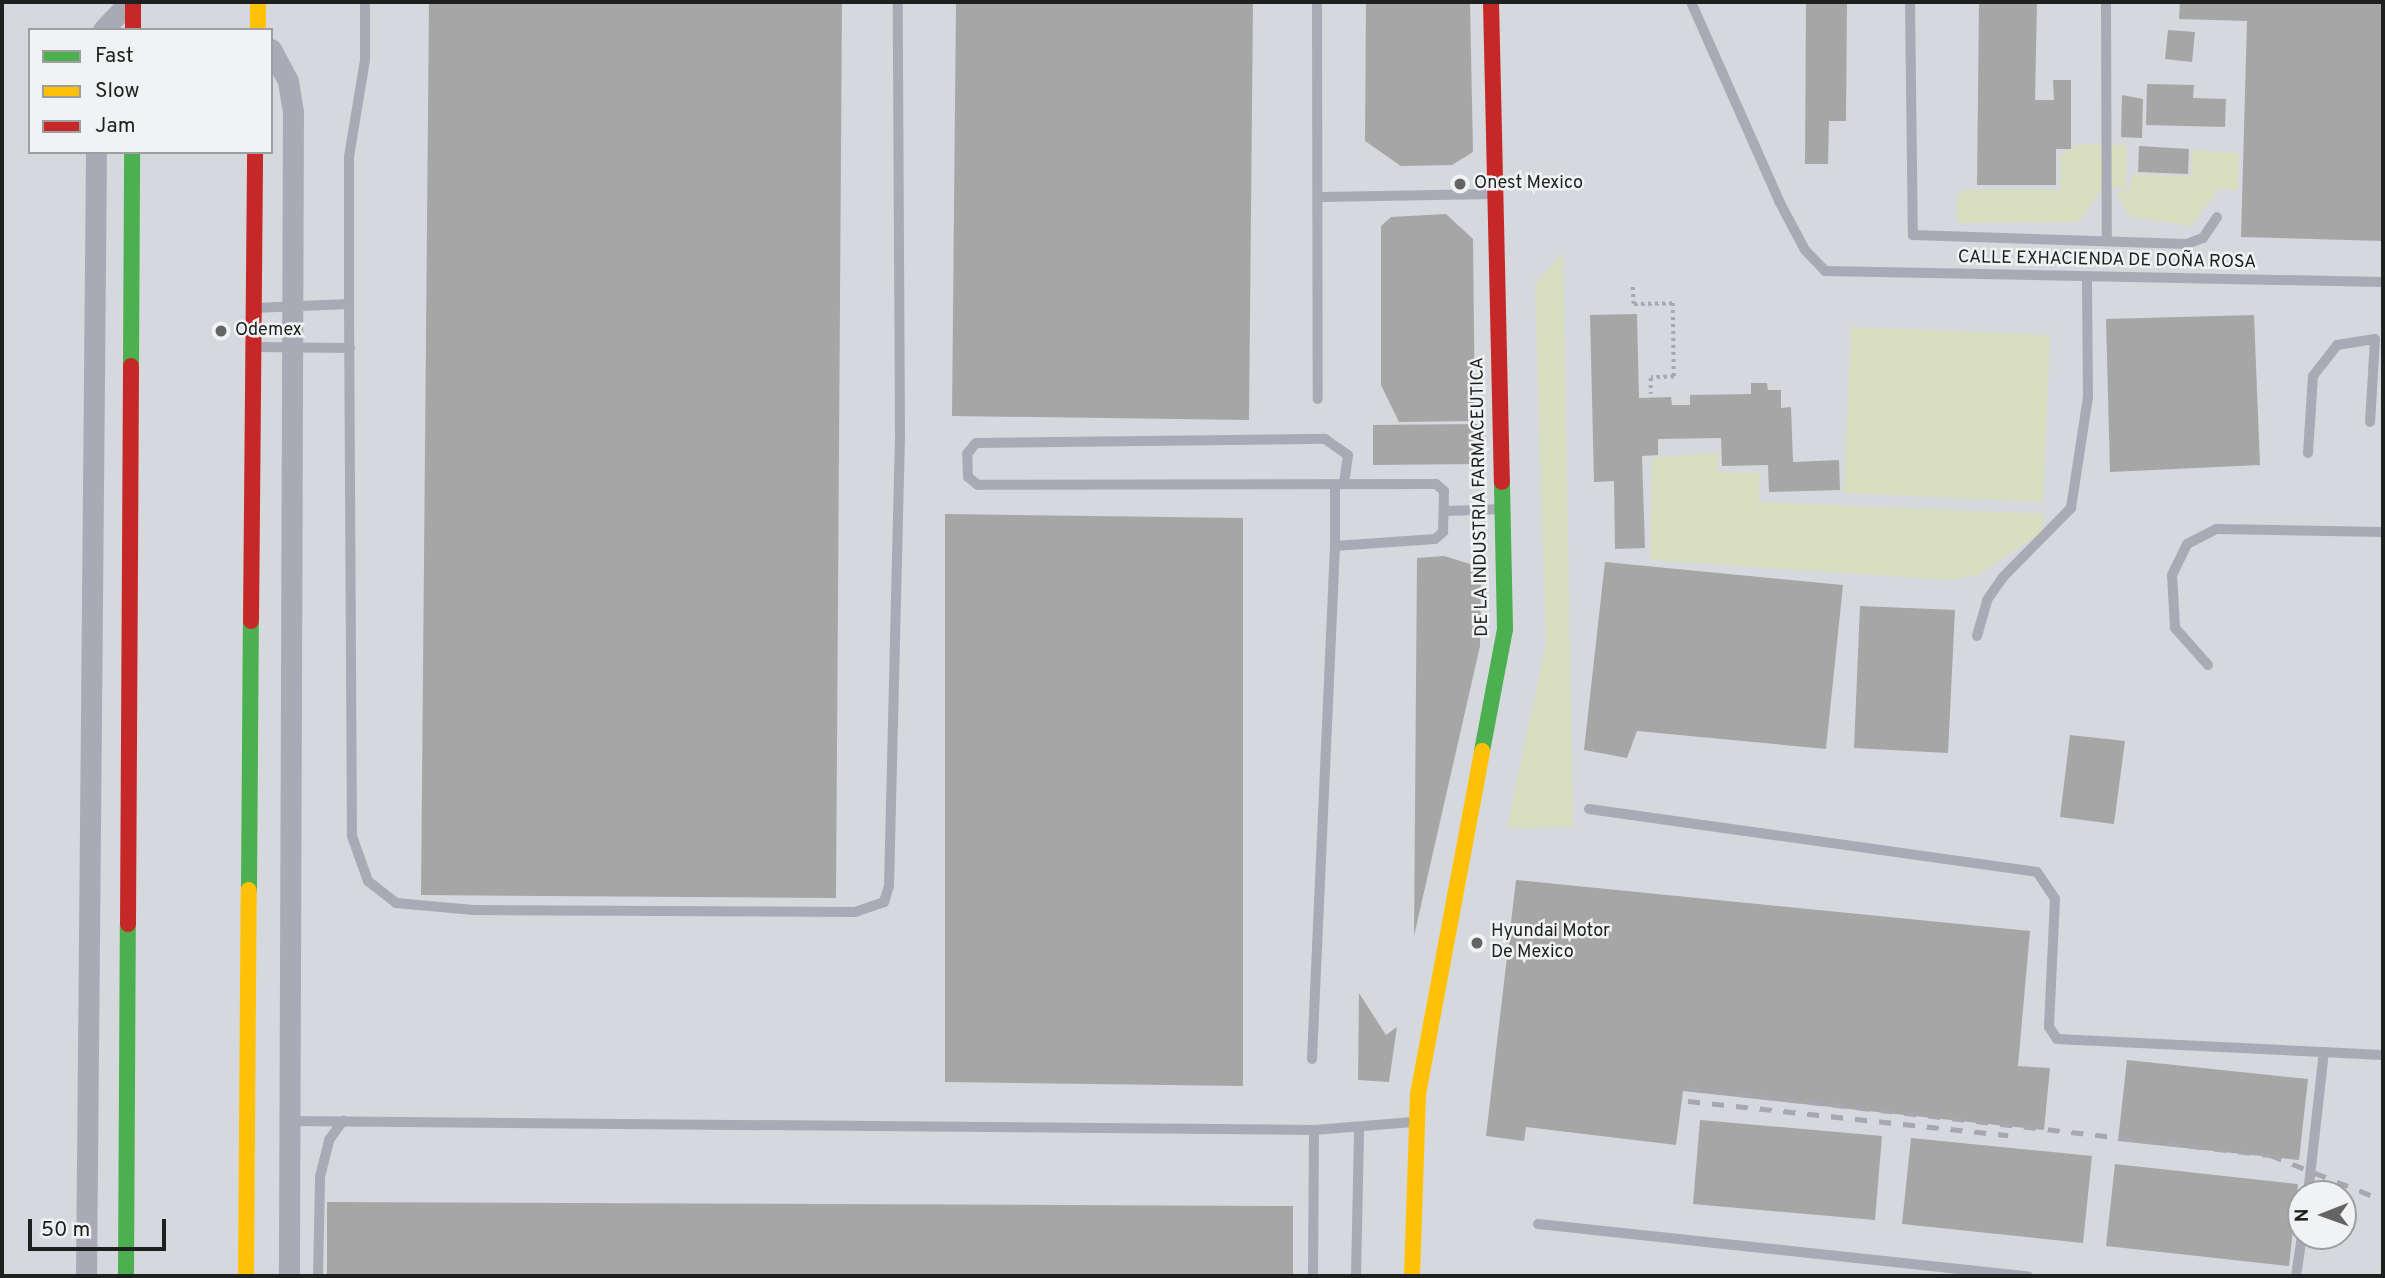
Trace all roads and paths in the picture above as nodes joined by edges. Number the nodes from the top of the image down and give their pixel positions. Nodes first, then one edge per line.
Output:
1 (131, 2) edge
2 (258, 2) edge
3 (365, 2) edge
4 (898, 2) edge
5 (1317, 2) edge
6 (1491, 2) edge
7 (1691, 2) edge
8 (1910, 2) edge
9 (2106, 2) edge
10 (105, 28) edge
11 (133, 28) edge
12 (258, 28) edge
13 (273, 54) edge
14 (96, 154) edge
15 (132, 154) edge
16 (256, 154) edge
17 (1492, 194) junction
18 (1322, 197) junction
19 (2217, 217) dead end
20 (2107, 241) junction
21 (2087, 280) junction
22 (2383, 282) edge
23 (1633, 287) dead end
24 (349, 304) junction
25 (294, 307) junction
26 (253, 308) junction
27 (2379, 339) edge
28 (253, 346) junction
29 (293, 347) junction
30 (350, 348) junction
31 (1651, 394) dead end
32 (1318, 399) dead end
33 (2370, 422) dead end
34 (2308, 453) dead end
35 (1340, 484) junction
36 (1503, 509) junction
37 (1446, 511) junction
38 (2383, 532) edge
39 (1335, 546) junction
40 (1977, 636) dead end
41 (2208, 665) dead end
42 (1589, 809) dead end
43 (2324, 1052) junction
44 (2383, 1055) edge
45 (1312, 1059) dead end
46 (289, 1121) junction
47 (343, 1121) junction
48 (1417, 1121) junction
49 (1359, 1129) junction
50 (1314, 1130) junction
51 (2310, 1180) edge
52 (1538, 1224) dead end
53 (2300, 1250) edge
54 (86, 1276) edge
55 (127, 1276) edge
56 (246, 1276) edge
57 (289, 1276) edge
58 (318, 1276) edge
59 (1314, 1276) edge
60 (1356, 1276) edge
61 (1412, 1276) edge
62 (2028, 1276) edge
63 (2297, 1276) edge

1 - 10 street
1 - 11 main road
2 - 12 main road
3 - 24 lane
4 - 30 lane
5 - 18 lane
6 - 17 main road, DE LA INDUSTRIA FARMACEUTICA
7 - 21 lane, CALLE EXHACIENDA DE DOÑA ROSA
8 - 20 lane
9 - 20 lane
13 - 25 street
14 - 54 street
15 - 55 main road
16 - 26 main road
17 - 18 lane
17 - 36 main road, DE LA INDUSTRIA FARMACEUTICA
18 - 32 lane
19 - 20 lane
21 - 22 lane, CALLE EXHACIENDA DE DOÑA ROSA
21 - 40 lane
23 - 31 path
24 - 25 lane
24 - 30 lane
25 - 26 lane
25 - 29 street
26 - 28 main road
27 - 33 lane
27 - 34 lane
28 - 29 lane
28 - 56 main road
29 - 30 lane
29 - 46 street
35 - 35 lane
35 - 37 lane
35 - 39 lane
36 - 37 lane
36 - 48 main road, DE LA INDUSTRIA FARMACEUTICA
37 - 39 lane
38 - 41 lane
39 - 45 lane
42 - 43 lane
43 - 44 lane
43 - 51 lane
46 - 47 lane
46 - 57 street
47 - 50 lane
47 - 58 lane
48 - 49 lane
48 - 61 main road, DE LA INDUSTRIA FARMACEUTICA
49 - 50 lane
49 - 60 lane
50 - 59 lane
52 - 62 lane
53 - 63 lane

